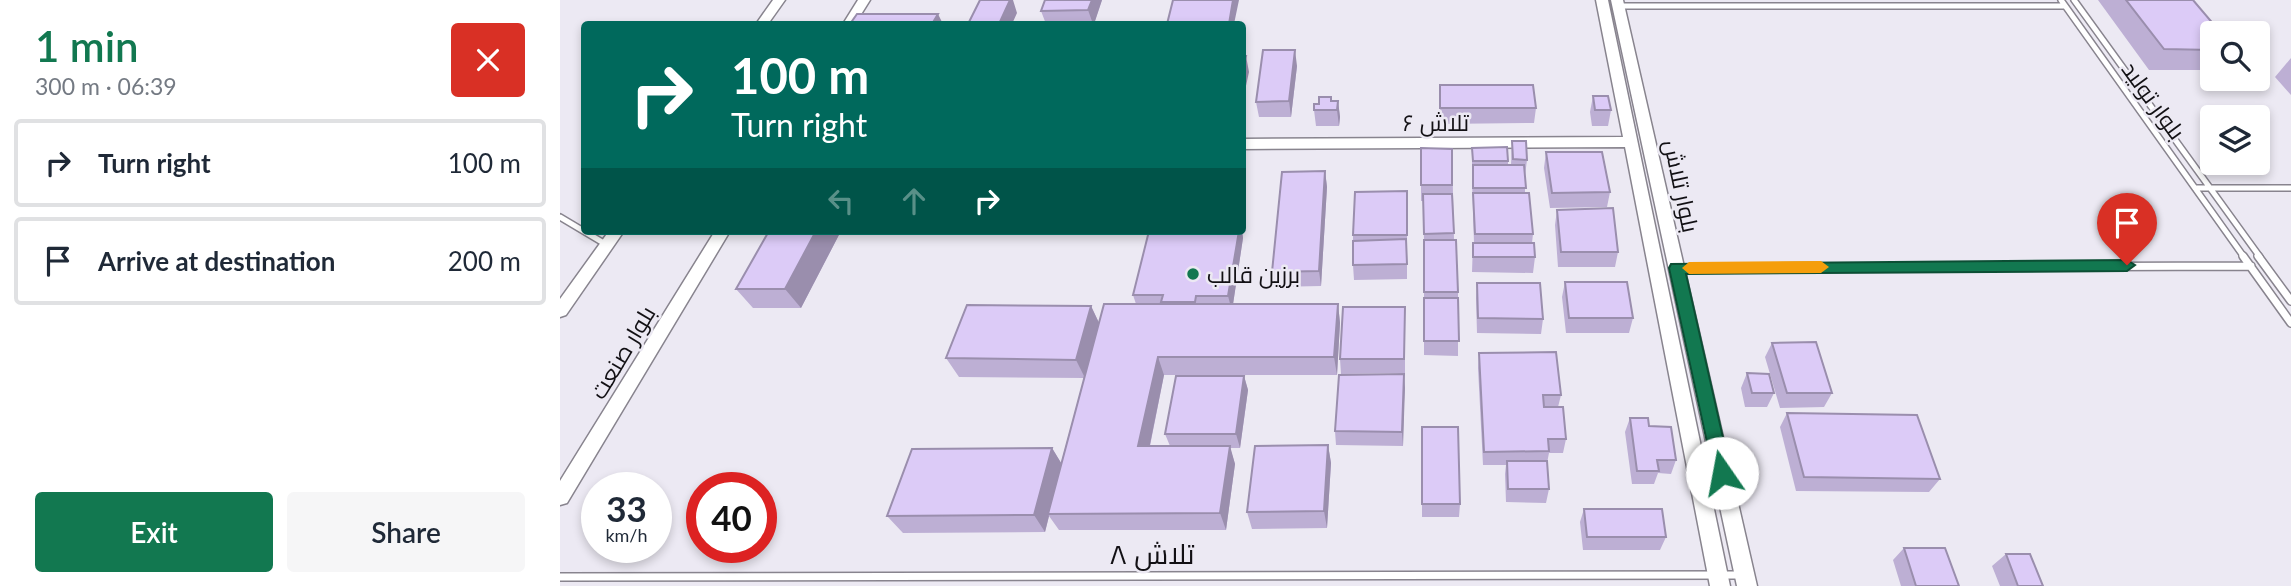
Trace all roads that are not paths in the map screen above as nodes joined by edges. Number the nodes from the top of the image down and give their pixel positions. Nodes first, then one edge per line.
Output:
1 (779, 0) edge
2 (864, 0) edge
3 (2074, 0) edge
4 (1610, 3) edge
5 (2063, 3) edge
6 (764, 21) edge
7 (851, 21) edge
8 (2087, 37) junction
9 (2100, 37) junction
10 (2134, 102) junction
11 (2147, 102) junction
12 (1630, 142) junction
13 (1246, 144) edge
14 (2195, 188) junction
15 (2209, 188) junction
16 (2291, 188) edge
17 (560, 217) edge
18 (581, 230) edge
19 (590, 235) edge
20 (614, 235) edge
21 (721, 235) edge
22 (607, 245) junction
23 (2251, 266) junction
24 (1676, 268) junction
25 (2291, 301) edge
26 (560, 311) edge
27 (2291, 323) edge
28 (560, 497) edge
29 (560, 577) edge
30 (1718, 581) edge
31 (1746, 581) edge

1 - 6 street
2 - 7 street
3 - 9 lane, بلوار تولید
4 - 5 lane
4 - 12 street, بلوار تلاش
4 - 24 street, بلوار تلاش
5 - 8 lane, بلوار تولید
8 - 9 lane
8 - 10 lane, بلوار تولید
9 - 11 lane, بلوار تولید
10 - 11 lane
10 - 14 lane, بلوار تولید
11 - 15 lane, بلوار تولید
12 - 13 street, تلاش ۶
12 - 30 street, بلوار تلاش
14 - 15 lane
14 - 23 lane, بلوار تولید
15 - 16 lane
15 - 25 lane, بلوار تولید
17 - 18 lane
19 - 22 lane
20 - 22 street
21 - 28 street, بلوار صنعت
22 - 26 street
23 - 24 lane
23 - 27 lane, بلوار تولید
24 - 31 street, بلوار تلاش
29 - 30 lane, تلاش ۸
30 - 31 lane, تلاش ۸

